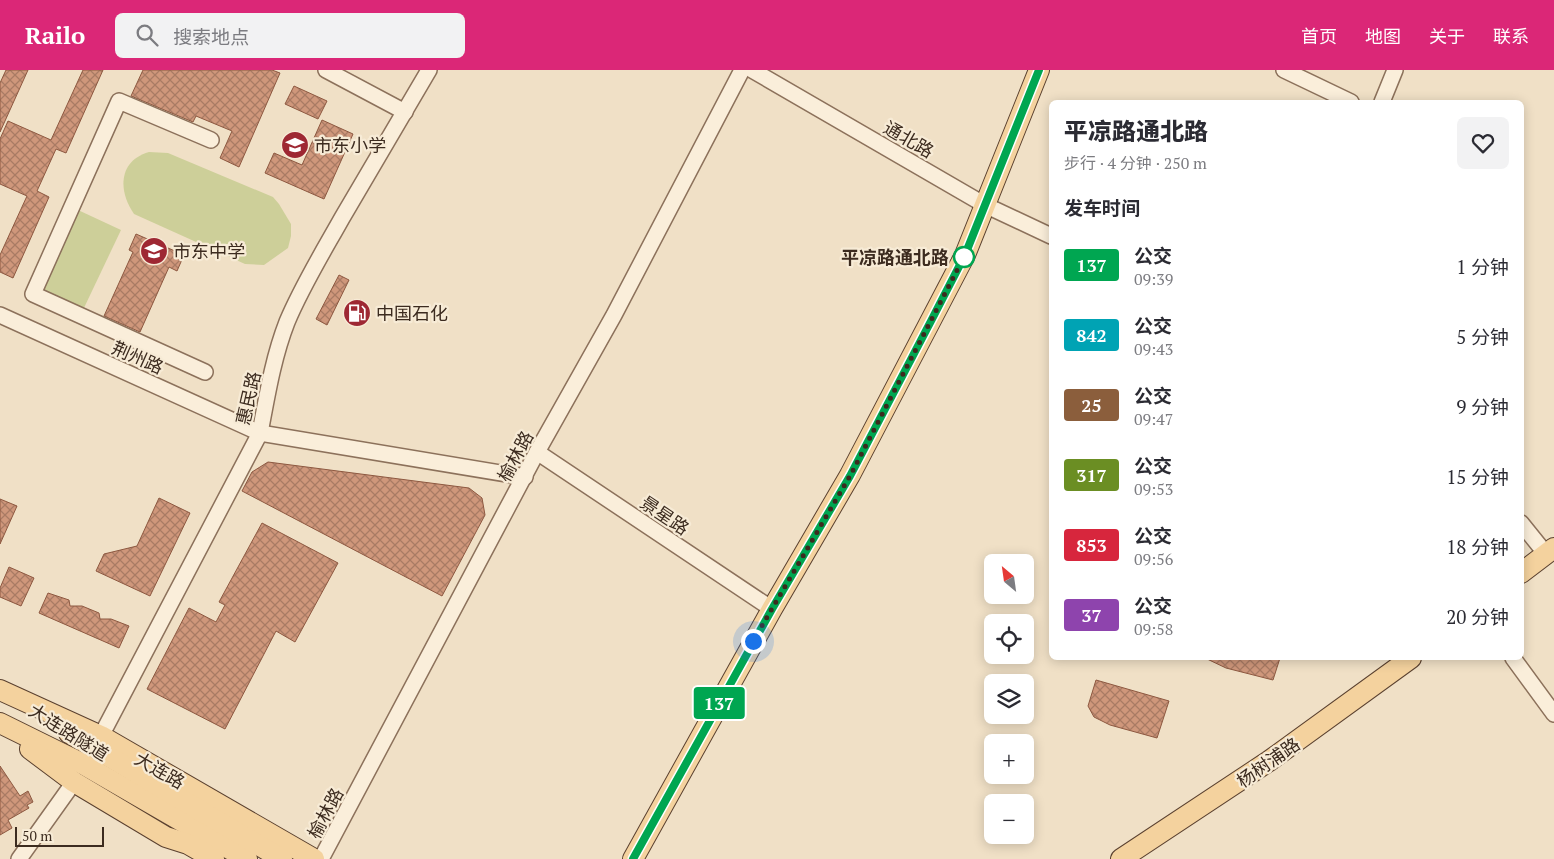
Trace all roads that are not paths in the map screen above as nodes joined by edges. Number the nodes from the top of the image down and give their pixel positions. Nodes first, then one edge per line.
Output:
1 (326, 70) edge
2 (430, 70) edge
3 (742, 70) edge
4 (752, 70) edge
5 (1040, 70) edge
6 (1284, 70) edge
7 (1395, 70) edge
8 (1347, 100) edge
9 (1383, 100) edge
10 (405, 112) junction
11 (210, 140) dead end
12 (985, 205) junction
13 (1049, 235) edge
14 (0, 315) edge
15 (205, 372) dead end
16 (260, 433) junction
17 (538, 452) junction
18 (525, 477) junction
19 (1524, 526) edge
20 (1550, 551) edge
21 (1524, 571) edge
22 (772, 609) junction
23 (1408, 660) edge
24 (1514, 660) edge
25 (6, 693) edge
26 (1554, 714) edge
27 (0, 724) edge
28 (101, 736) junction
29 (74, 782) junction
30 (19, 859) edge
31 (214, 859) edge
32 (247, 859) edge
33 (282, 859) edge
34 (314, 859) edge
35 (322, 859) edge
36 (633, 859) edge
37 (1121, 859) edge

1 - 10 street
2 - 10 street, 惠民路
3 - 17 street, 榆林路
4 - 12 street, 通北路
5 - 12 main road
6 - 8 street
7 - 9 street
10 - 16 street, 惠民路
11 - 15 street
12 - 13 street, 通北路
12 - 22 main road
14 - 16 street, 荆州路
16 - 18 street
16 - 28 street, 惠民路
17 - 18 street, 榆林路
17 - 22 street, 景星路
18 - 35 street, 榆林路
19 - 20 street
20 - 21 main road
22 - 36 main road
23 - 37 main road, 杨树浦路
24 - 26 street
25 - 28 main road, 大连路
25 - 33 main road, 大连路隧道
27 - 29 main road
27 - 32 main road, 大连路隧道
28 - 34 main road, 大连路
29 - 30 street
29 - 31 main road

